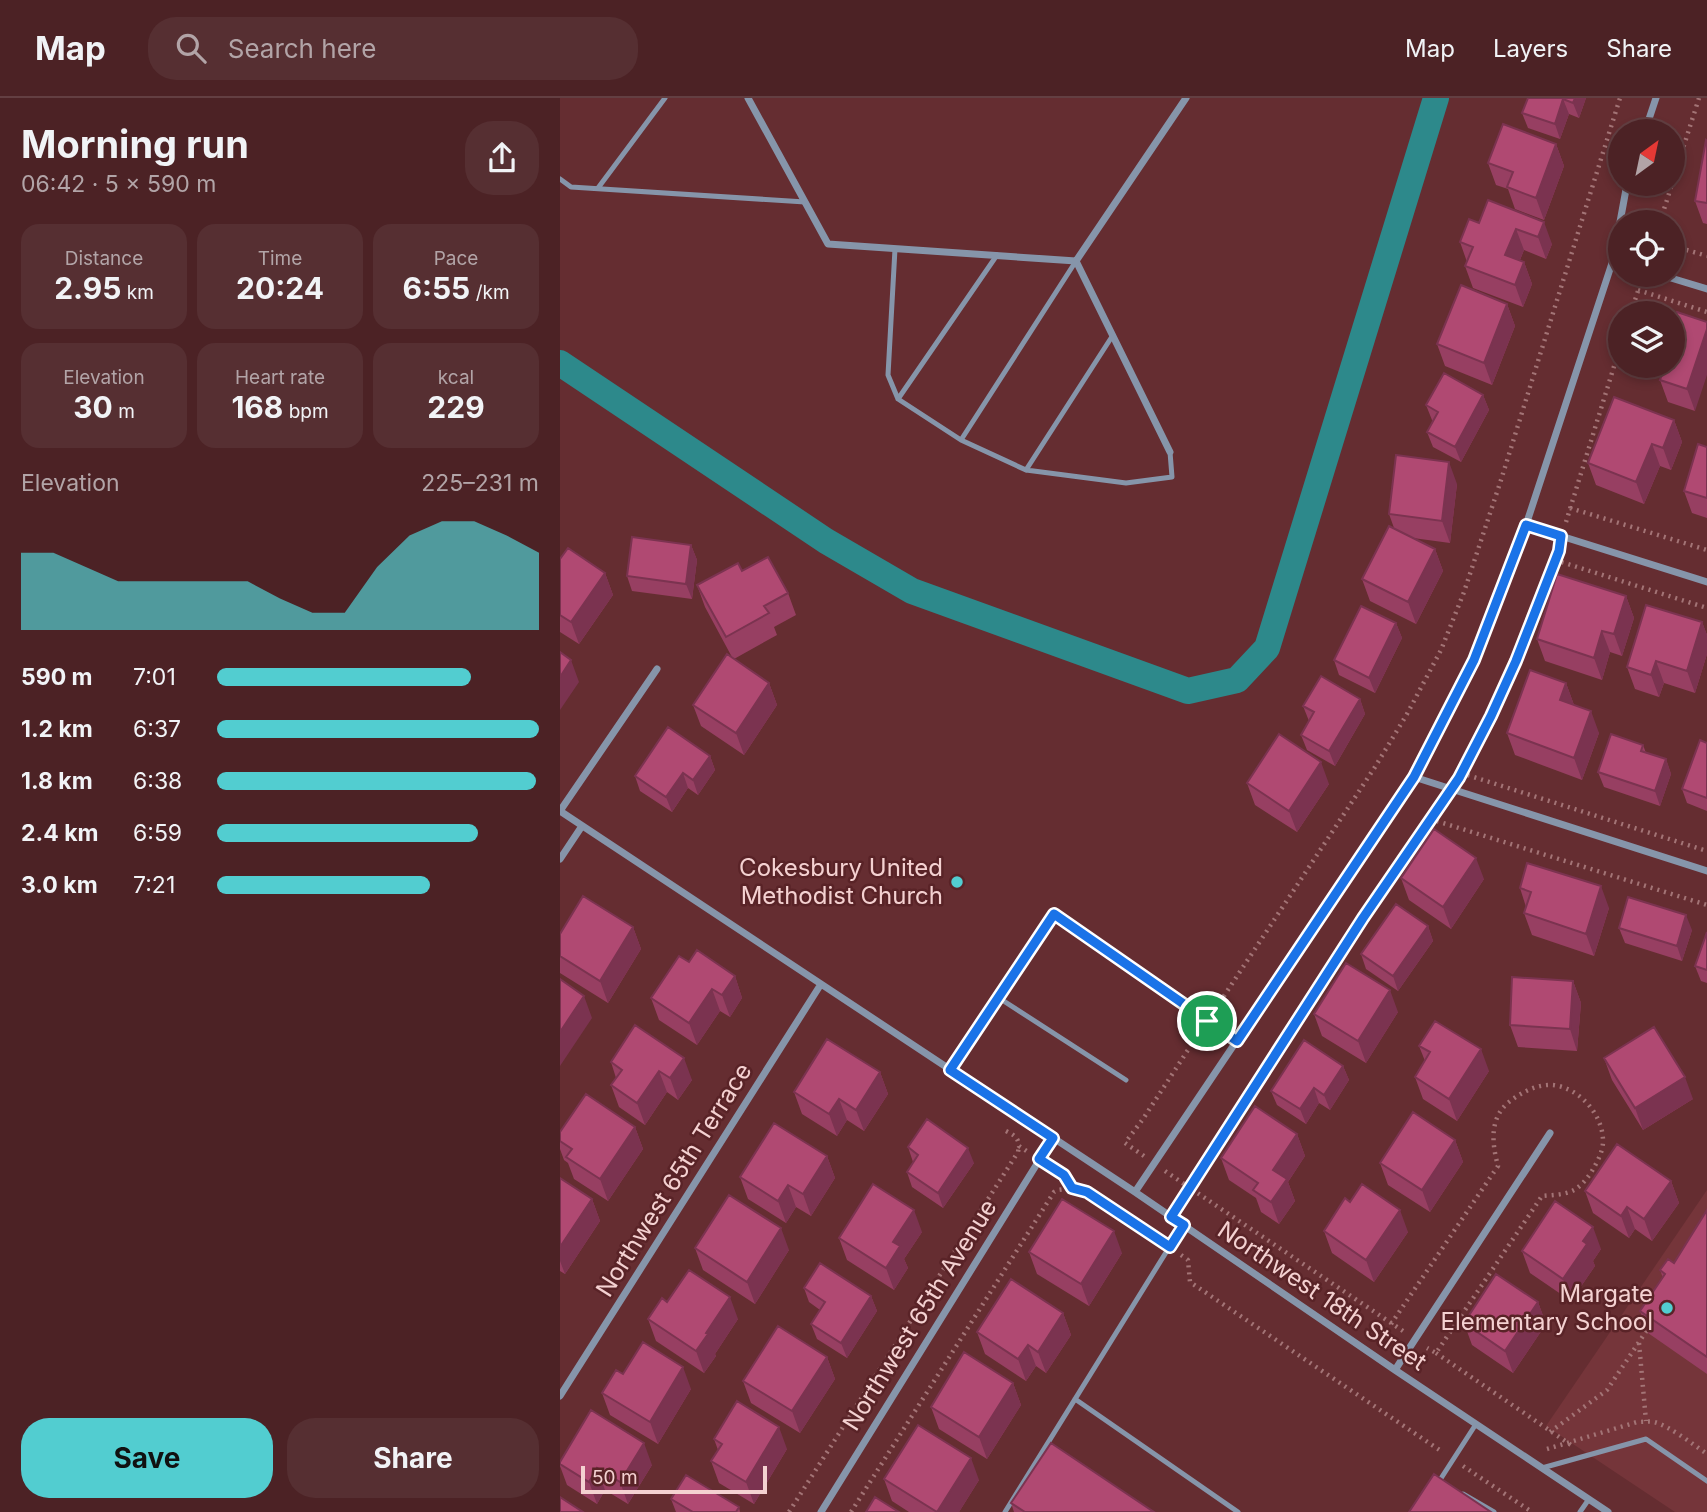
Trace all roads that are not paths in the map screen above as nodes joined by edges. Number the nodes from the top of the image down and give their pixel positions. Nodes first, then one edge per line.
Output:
1 (664, 98) edge
2 (748, 98) edge
3 (1186, 98) edge
4 (1656, 98) edge
5 (1649, 119) edge
6 (560, 179) edge
7 (597, 189) junction
8 (805, 202) junction
9 (895, 249) junction
10 (997, 255) junction
11 (1076, 261) junction
12 (1685, 282) edge
13 (1608, 287) edge
14 (1707, 289) edge
15 (1113, 335) junction
16 (898, 399) junction
17 (961, 440) junction
18 (1170, 452) joint
19 (1026, 470) junction
20 (1526, 525) junction
21 (1707, 582) edge
22 (657, 669) dead end
23 (1414, 777) junction
24 (560, 811) edge
25 (582, 826) junction
26 (560, 859) edge
27 (1707, 871) edge
28 (821, 984) junction
29 (999, 999) junction
30 (1237, 1041) junction
31 (950, 1070) junction
32 (1126, 1080) dead end
33 (1550, 1133) dead end
34 (1053, 1138) junction
35 (1135, 1192) junction
36 (1184, 1225) junction
37 (1395, 1370) junction
38 (560, 1396) edge
39 (1075, 1399) junction
40 (1476, 1423) junction
41 (1542, 1468) junction
42 (1440, 1480) junction
43 (1707, 1481) edge
44 (1450, 1486) edge
45 (1433, 1491) edge
46 (1461, 1493) edge
47 (1588, 1499) junction
48 (821, 1512) edge
49 (1006, 1512) edge
50 (1238, 1512) edge
51 (1494, 1512) edge
52 (1580, 1512) edge
53 (1608, 1512) edge

1 - 7 lane
2 - 8 street
3 - 11 street
4 - 5 street
6 - 7 lane
7 - 8 lane
8 - 9 street
9 - 10 street
9 - 16 lane
10 - 11 street
10 - 16 lane
11 - 15 street
11 - 17 lane
12 - 14 street
13 - 20 street
15 - 18 street
15 - 19 lane
16 - 17 lane
17 - 19 lane
18 - 19 lane
20 - 21 street
20 - 23 street
22 - 24 street
23 - 27 street
23 - 30 street
24 - 25 street, Northwest 18th Street
25 - 26 street
25 - 28 street, Northwest 18th Street
28 - 31 street, Northwest 18th Street
28 - 38 street, Northwest 65th Terrace
29 - 30 lane
29 - 31 lane
29 - 32 lane
30 - 35 street
31 - 34 street, Northwest 18th Street
33 - 37 street
34 - 35 street, Northwest 18th Street
34 - 48 street, Northwest 65th Avenue
35 - 36 street, Northwest 18th Street
36 - 37 street, Northwest 18th Street
36 - 39 lane
37 - 40 street, Northwest 18th Street
39 - 49 lane
39 - 50 lane
40 - 41 street, Northwest 18th Street
40 - 42 lane
41 - 43 lane
41 - 47 street, Northwest 18th Street
42 - 44 lane
42 - 45 lane
46 - 51 lane
47 - 52 lane
47 - 53 street, Northwest 18th Street

